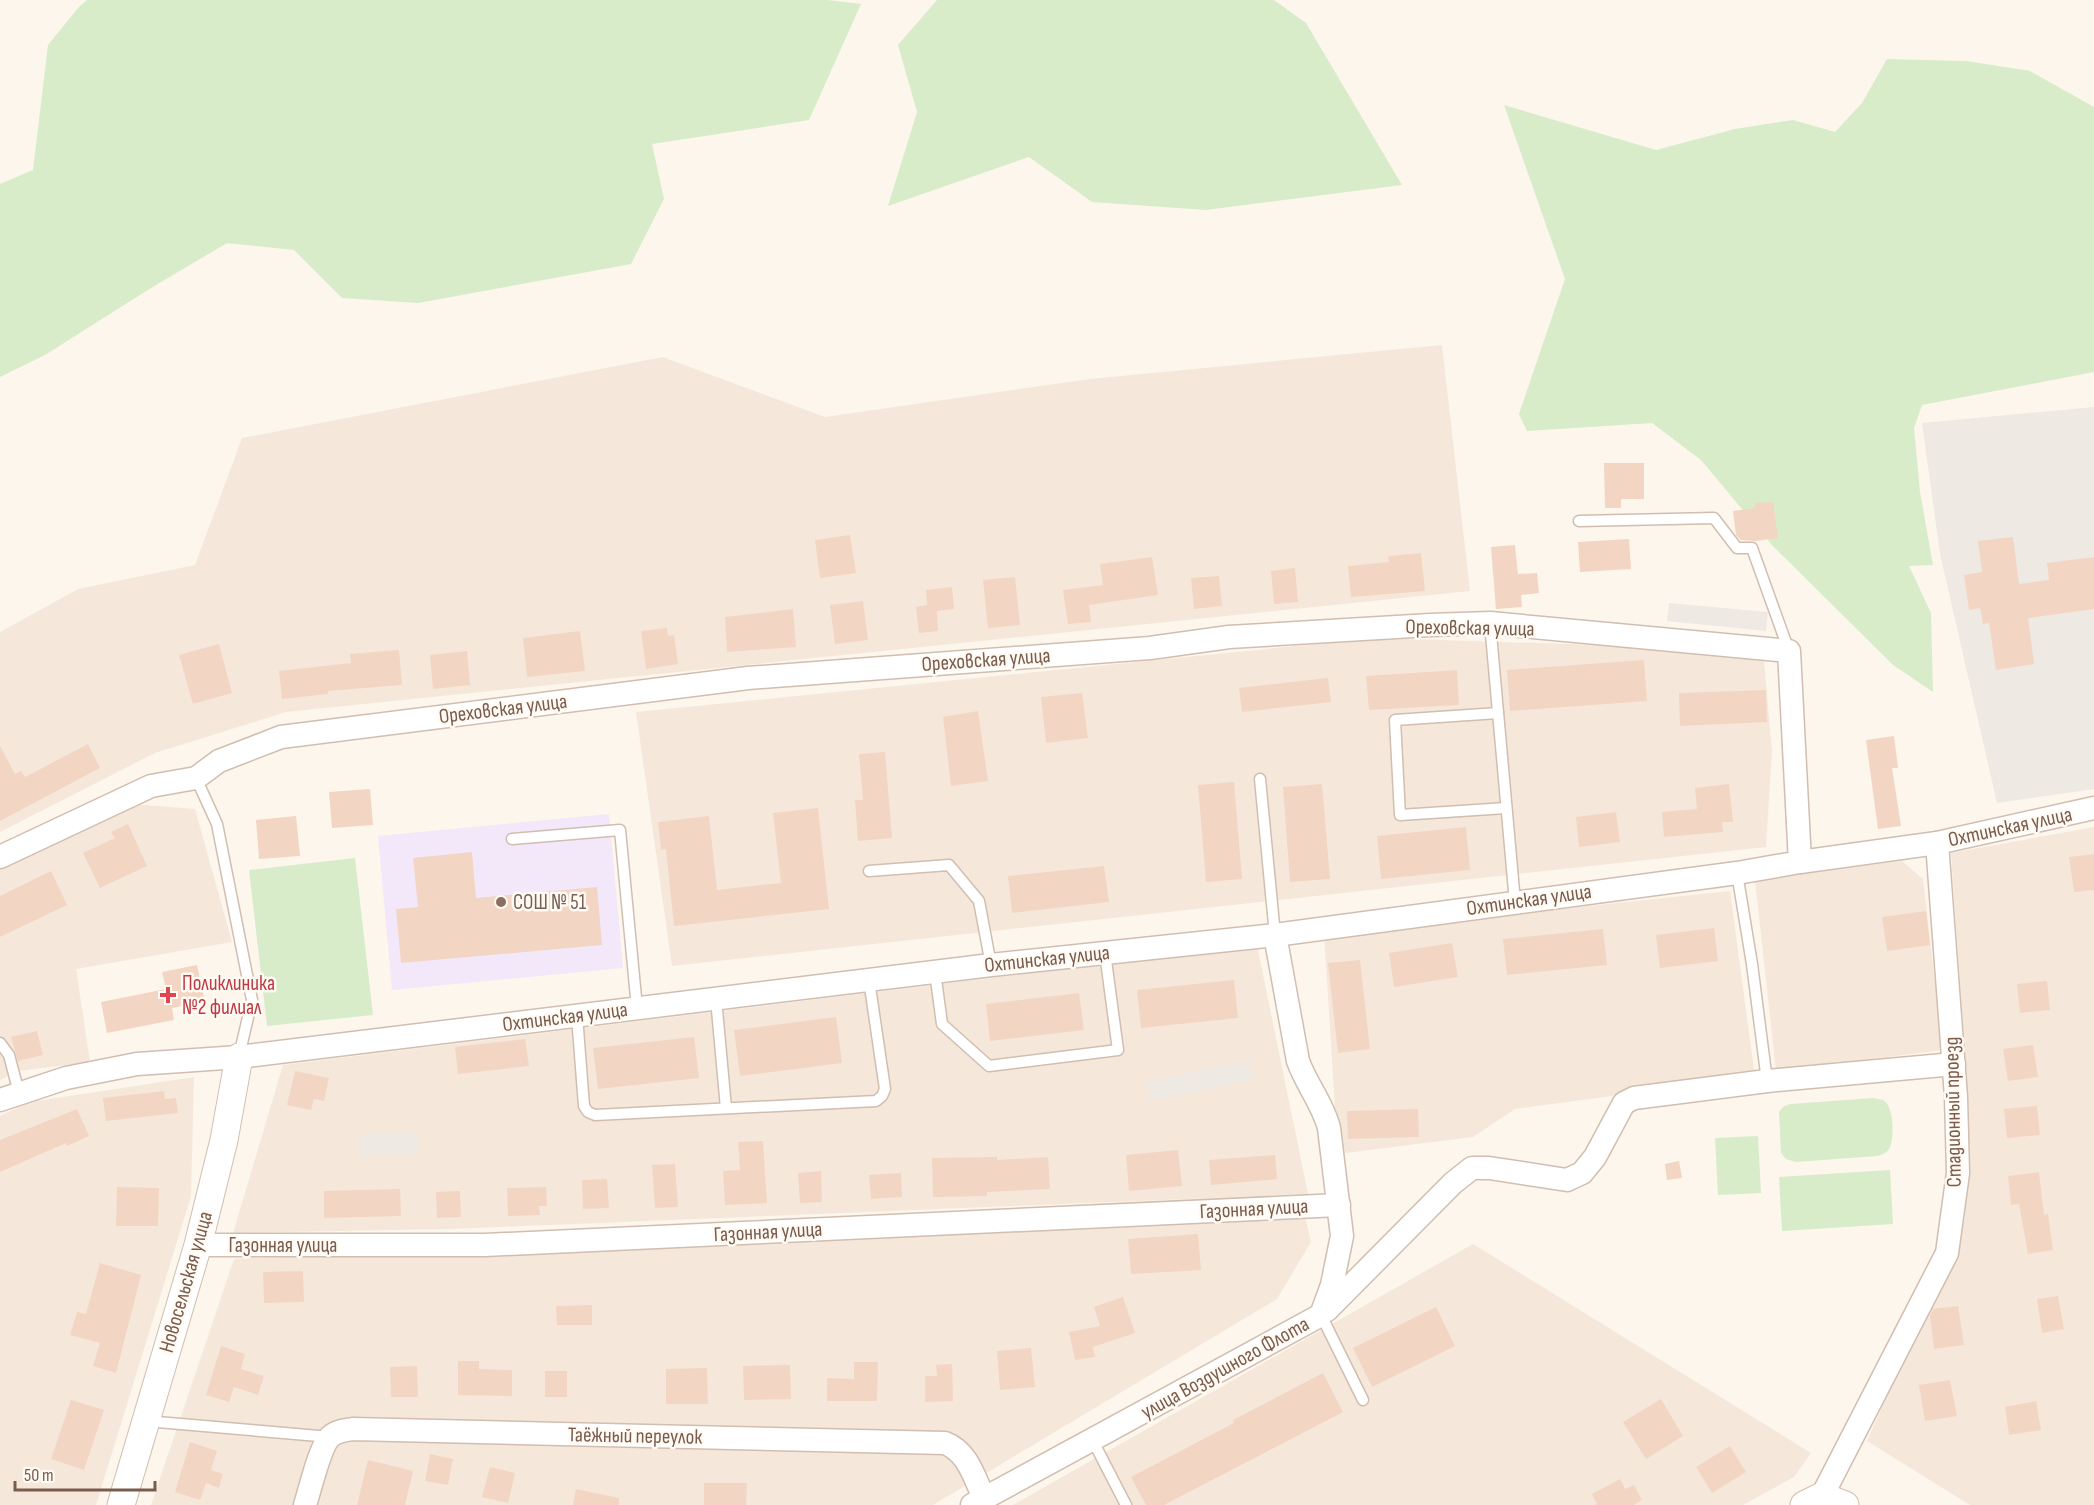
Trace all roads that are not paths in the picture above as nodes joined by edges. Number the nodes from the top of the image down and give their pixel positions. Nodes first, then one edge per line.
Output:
1 (1579, 521) dead end
2 (1490, 623) junction
3 (1789, 651) junction
4 (1498, 713) junction
5 (196, 778) junction
6 (1260, 779) dead end
7 (1506, 808) junction
8 (2094, 808) edge
9 (512, 839) dead end
10 (1937, 843) junction
11 (0, 857) edge
12 (1800, 862) junction
13 (869, 871) dead end
14 (1737, 873) junction
15 (1515, 902) junction
16 (1275, 935) junction
17 (1105, 954) junction
18 (991, 965) junction
19 (935, 972) junction
20 (869, 980) junction
21 (716, 999) junction
22 (637, 1008) junction
23 (577, 1016) junction
24 (0, 1043) edge
25 (239, 1057) junction
26 (1954, 1064) junction
27 (1767, 1081) junction
28 (10, 1097) edge
29 (726, 1108) junction
30 (1339, 1205) junction
31 (198, 1245) junction
32 (1321, 1315) junction
33 (1363, 1400) dead end
34 (146, 1421) junction
35 (331, 1437) junction
36 (1093, 1441) junction
37 (978, 1502) edge
38 (1823, 1502) edge
39 (121, 1505) edge
40 (305, 1505) edge
41 (1126, 1505) edge

1 - 3 lane
2 - 3 street, Ореховская улица
2 - 4 lane
2 - 5 street, Ореховская улица
3 - 12 street
4 - 7 lane
4 - 7 lane
5 - 11 street, Ореховская улица
5 - 25 lane
6 - 16 lane
7 - 15 lane
8 - 10 street, Охтинская улица
9 - 22 lane
10 - 12 street, Охтинская улица
10 - 26 street, Стадионный проезд
12 - 14 street, Охтинская улица
13 - 18 lane
14 - 15 street, Охтинская улица
14 - 27 lane
15 - 16 street, Охтинская улица
16 - 17 street, Охтинская улица
16 - 30 street, улица Воздушного Флота
17 - 18 street, Охтинская улица
17 - 19 lane
18 - 19 street, Охтинская улица
19 - 20 street, Охтинская улица
20 - 21 street, Охтинская улица
20 - 29 lane
21 - 22 street, Охтинская улица
21 - 29 lane
22 - 23 street, Охтинская улица
23 - 25 street, Охтинская улица
23 - 29 lane
24 - 28 lane
25 - 28 street, Охтинская улица
25 - 31 street, Новосельская улица
26 - 27 street
26 - 38 street, Стадионный проезд
27 - 32 street
30 - 31 street, Газонная улица
30 - 32 street, улица Воздушного Флота
31 - 34 street, Новосельская улица
32 - 33 lane
32 - 36 street, улица Воздушного Флота
34 - 35 lane
34 - 39 street, Новосельская улица
35 - 37 street, Таёжный переулок
35 - 40 street
36 - 37 street, улица Воздушного Флота
36 - 41 lane

